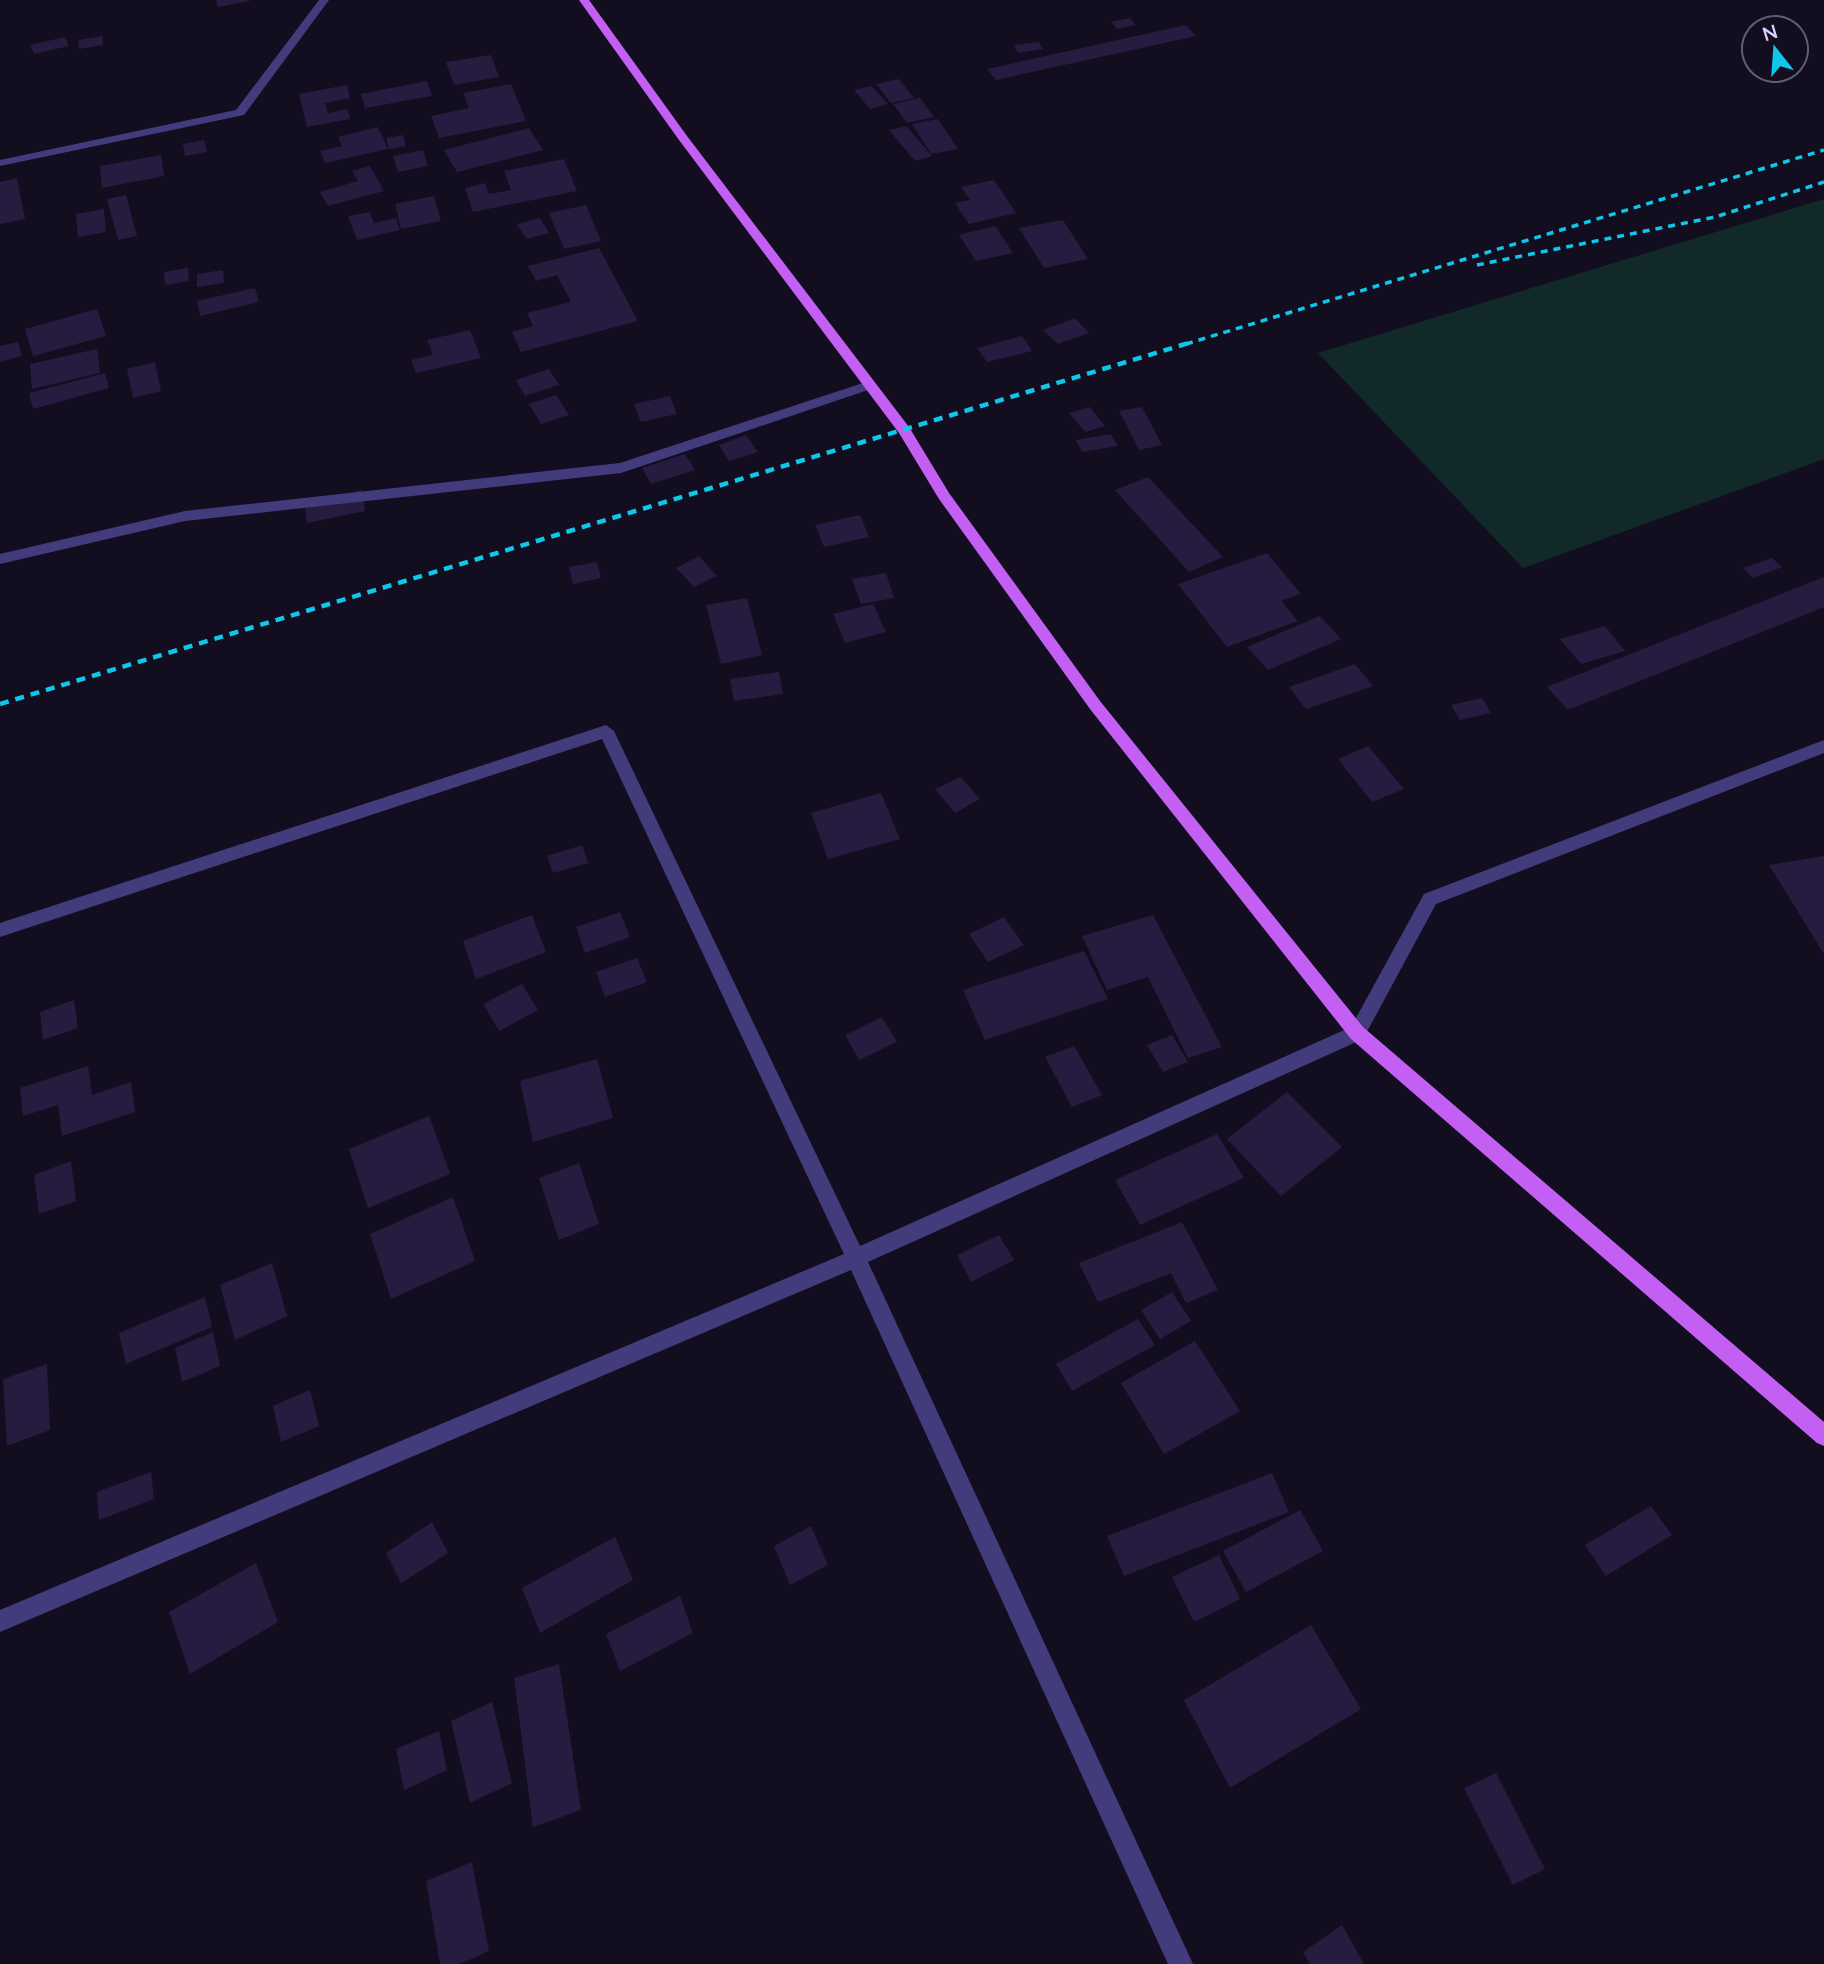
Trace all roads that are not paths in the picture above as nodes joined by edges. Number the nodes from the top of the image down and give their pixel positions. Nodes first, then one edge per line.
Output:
1 (324, 0) edge
2 (584, 0) edge
3 (0, 163) edge
4 (869, 385) junction
5 (0, 559) edge
6 (1824, 746) edge
7 (0, 930) edge
8 (1357, 1033) junction
9 (856, 1258) junction
10 (1824, 1436) edge
11 (0, 1621) edge
12 (1181, 1964) edge

1 - 3 street
2 - 4 main road
4 - 5 street
4 - 8 main road
6 - 8 street
7 - 9 street
8 - 9 street
8 - 10 main road
9 - 11 street
9 - 12 street

